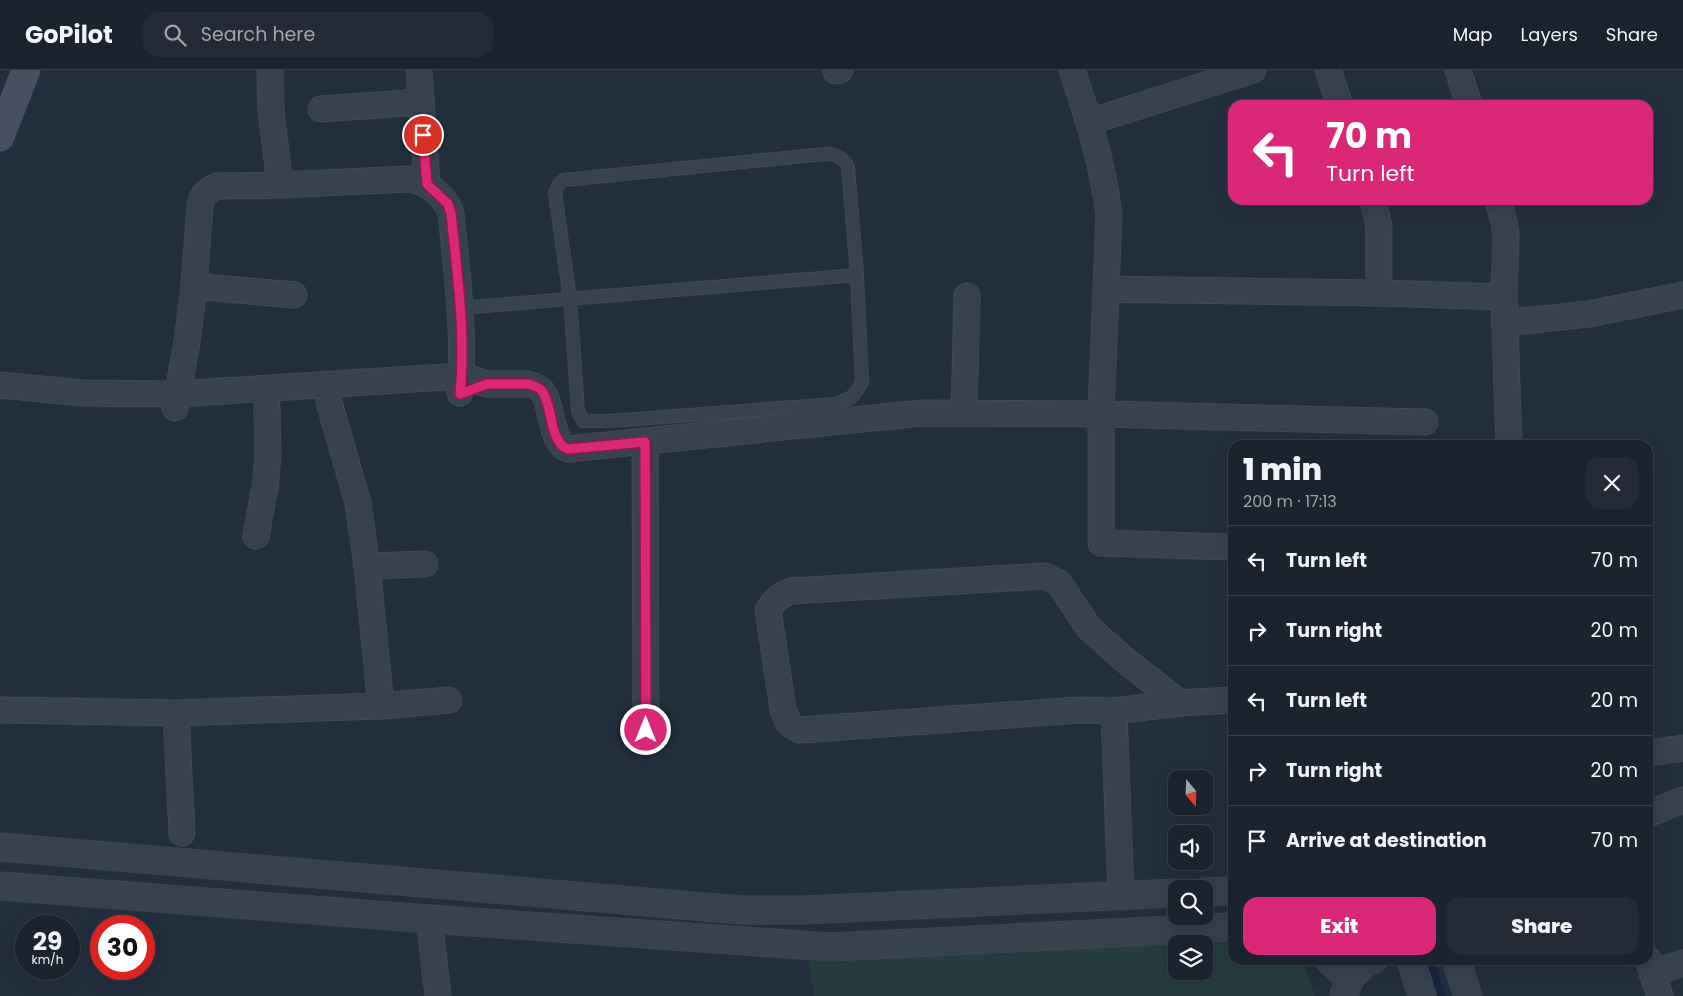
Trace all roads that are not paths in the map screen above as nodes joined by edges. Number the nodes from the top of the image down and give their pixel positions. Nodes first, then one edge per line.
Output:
1 (26, 70) edge
2 (270, 70) edge
3 (419, 70) edge
4 (1072, 70) edge
5 (1253, 70) edge
6 (1328, 70) edge
7 (1458, 70) edge
8 (1338, 100) edge
9 (1467, 100) edge
10 (421, 102) junction
11 (321, 109) dead end
12 (1089, 122) junction
13 (0, 137) edge
14 (427, 184) junction
15 (280, 185) junction
16 (1374, 205) edge
17 (1499, 205) edge
18 (857, 276) junction
19 (194, 286) junction
20 (1106, 289) junction
21 (1379, 293) junction
22 (294, 295) dead end
23 (967, 296) dead end
24 (1683, 296) edge
25 (1504, 297) junction
26 (570, 299) junction
27 (461, 308) junction
28 (1504, 323) junction
29 (0, 385) edge
30 (460, 385) junction
31 (0, 400) edge
32 (81, 401) junction
33 (176, 402) junction
34 (329, 402) junction
35 (267, 406) junction
36 (964, 413) junction
37 (1101, 414) junction
38 (1424, 422) dead end
39 (1508, 440) edge
40 (645, 442) junction
41 (256, 536) dead end
42 (1228, 547) edge
43 (425, 564) dead end
44 (367, 566) junction
45 (449, 700) dead end
46 (1228, 700) edge
47 (1180, 702) junction
48 (380, 706) junction
49 (0, 710) edge
50 (1114, 711) junction
51 (176, 712) junction
52 (646, 730) dead end
53 (1683, 748) edge
54 (1653, 752) edge
55 (1683, 800) edge
56 (1653, 812) edge
57 (182, 833) dead end
58 (0, 847) edge
59 (0, 886) edge
60 (1228, 891) edge
61 (1213, 892) edge
62 (1168, 893) edge
63 (1121, 896) junction
64 (782, 910) junction
65 (429, 919) junction
66 (1228, 927) edge
67 (782, 944) junction
68 (1683, 963) edge
69 (1332, 965) edge
70 (1364, 965) edge
71 (1413, 965) edge
72 (1458, 965) edge
73 (1653, 976) edge
74 (1346, 988) edge
75 (438, 996) edge
76 (1422, 996) edge
77 (1468, 996) edge

1 - 13 main road
2 - 15 street
3 - 10 street
4 - 12 street
5 - 12 street
6 - 8 street
7 - 9 street
10 - 11 street
10 - 14 street
12 - 20 street
14 - 15 street
14 - 27 street
15 - 19 street
16 - 21 street
17 - 25 street
18 - 26 lane
18 - 26 lane
18 - 26 lane
19 - 22 street
19 - 33 street
20 - 21 street
20 - 37 street
21 - 25 street
23 - 36 street
24 - 28 street
25 - 28 street
26 - 27 lane
27 - 30 street
28 - 39 street
29 - 32 street
30 - 33 street
30 - 34 street
30 - 40 street
31 - 32 street
32 - 33 street
33 - 35 street
34 - 35 street
34 - 44 street
35 - 41 street
36 - 37 street
36 - 40 street
37 - 38 street
37 - 42 street
40 - 52 street
43 - 44 street
44 - 48 street
45 - 48 street
46 - 47 street
47 - 50 street
47 - 50 street
48 - 51 street
49 - 51 street
50 - 63 street
51 - 57 street
53 - 54 street
55 - 56 street
58 - 64 street
59 - 65 street
60 - 61 street
62 - 63 street
63 - 64 street
64 - 67 street
65 - 67 street
65 - 75 street
66 - 67 street
68 - 73 street
69 - 74 street
70 - 74 street
71 - 76 street
72 - 77 street

